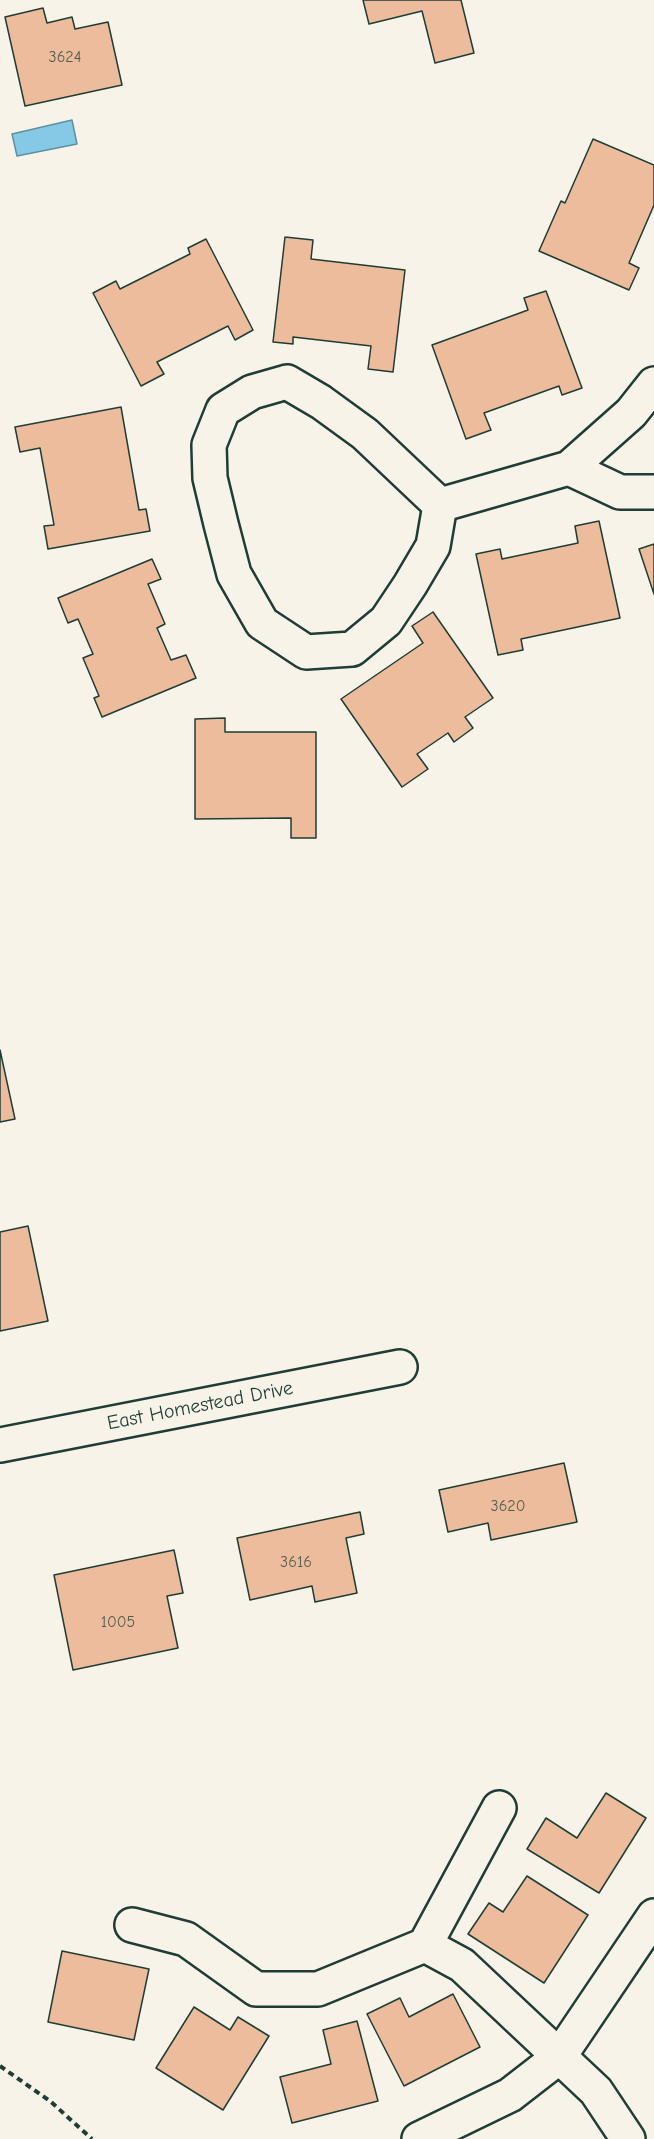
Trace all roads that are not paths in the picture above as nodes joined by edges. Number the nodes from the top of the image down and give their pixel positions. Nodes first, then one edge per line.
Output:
1 (654, 384) edge
2 (569, 468) junction
3 (654, 492) edge
4 (440, 505) junction
5 (400, 1367) dead end
6 (0, 1444) edge
7 (499, 1808) dead end
8 (654, 1916) edge
9 (132, 1925) dead end
10 (425, 1945) junction
11 (559, 2057) junction
12 (419, 2139) edge
13 (628, 2139) edge

1 - 2 street
2 - 3 street
2 - 4 street
4 - 4 street
5 - 6 street, East Homestead Drive
7 - 10 street
8 - 11 street
9 - 10 street
10 - 11 street
11 - 12 street
11 - 13 street

